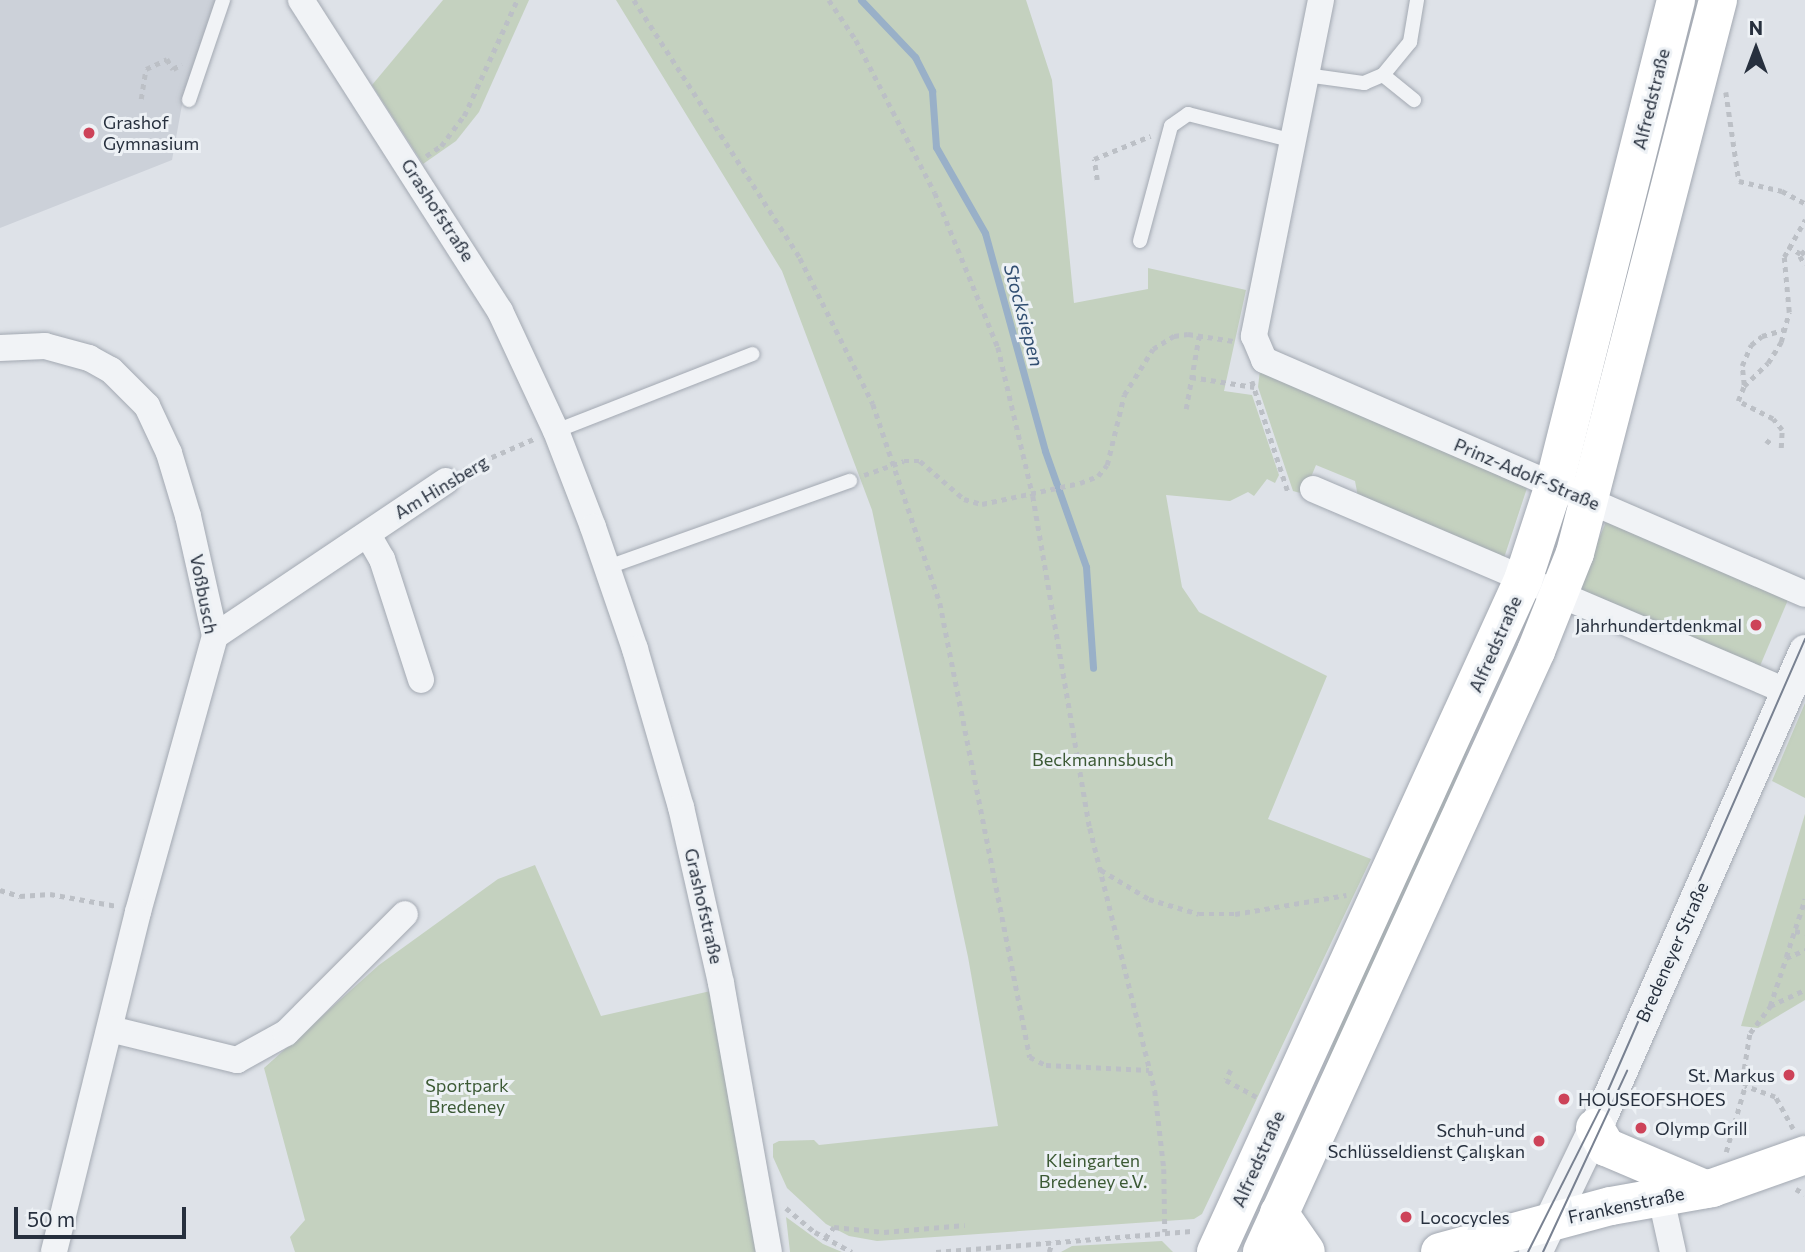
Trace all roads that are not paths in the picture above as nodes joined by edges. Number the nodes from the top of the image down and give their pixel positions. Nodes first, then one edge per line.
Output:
1 (223, 0) edge
2 (301, 0) edge
3 (1321, 0) edge
4 (1417, 0) edge
5 (1676, 0) edge
6 (1718, 0) edge
7 (1306, 75) junction
8 (1383, 75) junction
9 (189, 100) dead end
10 (1414, 100) dead end
11 (1294, 141) junction
12 (1140, 241) dead end
13 (0, 348) edge
14 (752, 354) dead end
15 (556, 431) junction
16 (446, 481) road end
17 (850, 481) dead end
18 (1554, 485) junction
19 (1313, 489) road end
20 (1589, 500) junction
21 (369, 535) junction
22 (608, 566) junction
23 (1523, 580) junction
24 (1805, 594) edge
25 (1559, 595) junction
26 (215, 636) junction
27 (1805, 651) edge
28 (421, 680) dead end
29 (1786, 691) junction
30 (405, 914) dead end
31 (110, 1029) junction
32 (1595, 1128) junction
33 (1802, 1147) edge
34 (1704, 1189) junction
35 (1661, 1198) junction
36 (1279, 1213) junction
37 (1541, 1237) edge
38 (1207, 1242) edge
39 (54, 1252) edge
40 (769, 1252) edge
41 (1262, 1252) edge
42 (1306, 1252) edge
43 (1440, 1252) edge
44 (1673, 1252) edge

1 - 9 lane
2 - 15 street, Grashofstraße
3 - 7 street
4 - 8 lane
5 - 18 main road, Alfredstraße
6 - 20 main road
7 - 8 lane
7 - 11 street
8 - 10 lane
11 - 12 lane
11 - 18 street, Prinz-Adolf-Straße
13 - 26 street, Voßbusch
14 - 15 lane
15 - 22 street, Grashofstraße
16 - 21 street, Am Hinsberg
17 - 22 lane
18 - 20 street, Prinz-Adolf-Straße
18 - 23 main road, Alfredstraße
19 - 23 street
20 - 24 street, Prinz-Adolf-Straße
20 - 25 main road
21 - 26 street, Am Hinsberg
21 - 28 street
22 - 40 street, Grashofstraße
23 - 25 street
23 - 38 main road, Alfredstraße
25 - 29 street
25 - 36 main road
26 - 31 street, Voßbusch
27 - 29 street, Bredeneyer Straße
29 - 32 street, Bredeneyer Straße
30 - 31 street
31 - 39 street, Voßbusch
32 - 34 main road, Frankenstraße
32 - 37 street, Bredeneyer Straße
33 - 34 main road, Frankenstraße
34 - 35 main road, Frankenstraße
35 - 37 main road, Frankenstraße
35 - 44 street
36 - 41 main road
36 - 42 main road
37 - 43 main road, Frankenstraße

